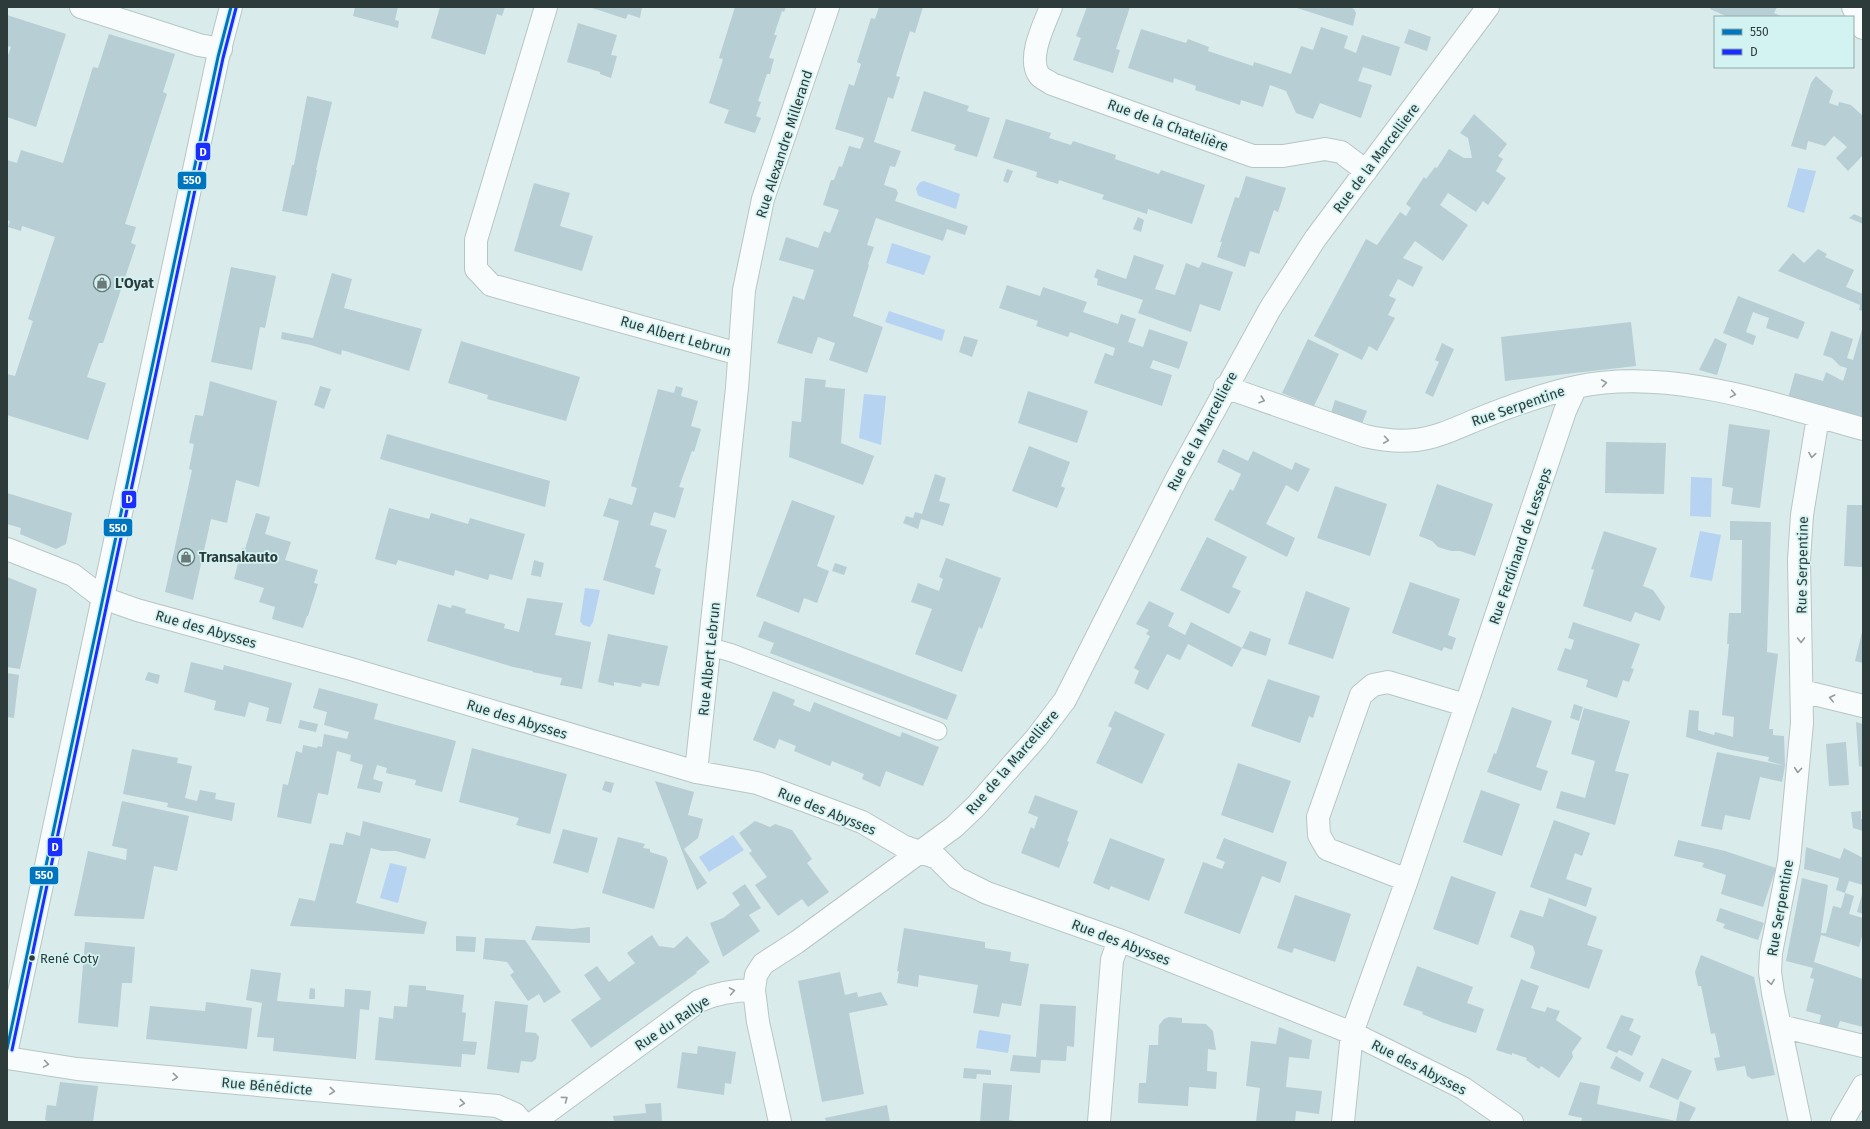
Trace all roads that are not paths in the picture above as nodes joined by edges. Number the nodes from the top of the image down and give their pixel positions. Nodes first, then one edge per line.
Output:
1 (81, 7) edge
2 (231, 7) edge
3 (546, 7) edge
4 (828, 7) edge
5 (1051, 7) edge
6 (1487, 7) edge
7 (1853, 7) edge
8 (1863, 28) edge
9 (221, 49) junction
10 (1366, 171) junction
11 (739, 354) junction
12 (1225, 387) junction
13 (1576, 387) junction
14 (1818, 417) junction
15 (1863, 429) edge
16 (7, 549) edge
17 (103, 598) junction
18 (711, 647) junction
19 (1802, 691) junction
20 (1466, 705) junction
21 (1863, 706) edge
22 (938, 731) dead end
23 (696, 772) junction
24 (921, 852) junction
25 (1408, 880) junction
26 (1119, 940) junction
27 (754, 990) junction
28 (1780, 1026) junction
29 (1352, 1033) junction
30 (1863, 1046) edge
31 (7, 1049) edge
32 (7, 1058) edge
33 (1863, 1086) edge
34 (522, 1122) edge
35 (534, 1122) edge
36 (780, 1122) edge
37 (1099, 1122) edge
38 (1343, 1122) edge
39 (1512, 1122) edge
40 (1800, 1122) edge
41 (1842, 1122) edge

1 - 9 street
2 - 9 street
3 - 11 street, Rue Albert Lebrun
4 - 11 street, Rue Alexandre Millerand
5 - 10 street, Rue de la Chatelière
6 - 10 street, Rue de la Marcelliere
7 - 8 street
9 - 17 street
10 - 12 street, Rue de la Marcelliere
11 - 18 street, Rue Albert Lebrun
12 -> 13 street, Rue Serpentine
12 - 24 street, Rue de la Marcelliere
13 -> 14 street, Rue Serpentine
13 - 20 street, Rue Ferdinand de Lesseps
14 - 15 street, Rue Serpentine
14 -> 19 street, Rue Serpentine
16 - 17 street, Rue des Abysses
17 - 23 street, Rue des Abysses
17 - 31 street
18 - 22 lane
18 - 23 street, Rue Albert Lebrun
21 -> 19 street
19 -> 28 street, Rue Serpentine
20 - 25 street, Rue Ferdinand de Lesseps
20 - 25 street
23 - 24 street, Rue des Abysses
24 - 26 street, Rue des Abysses
24 - 27 street
25 - 29 street, Rue Ferdinand de Lesseps
26 - 29 street, Rue des Abysses
26 - 37 street
35 -> 27 street, Rue du Rallye
27 - 36 street
28 - 30 street
28 - 40 street, Rue Serpentine
29 - 38 street, Rue Ferdinand de Lesseps
29 - 39 street, Rue des Abysses
32 -> 34 street, Rue Bénédicte
33 - 41 street

